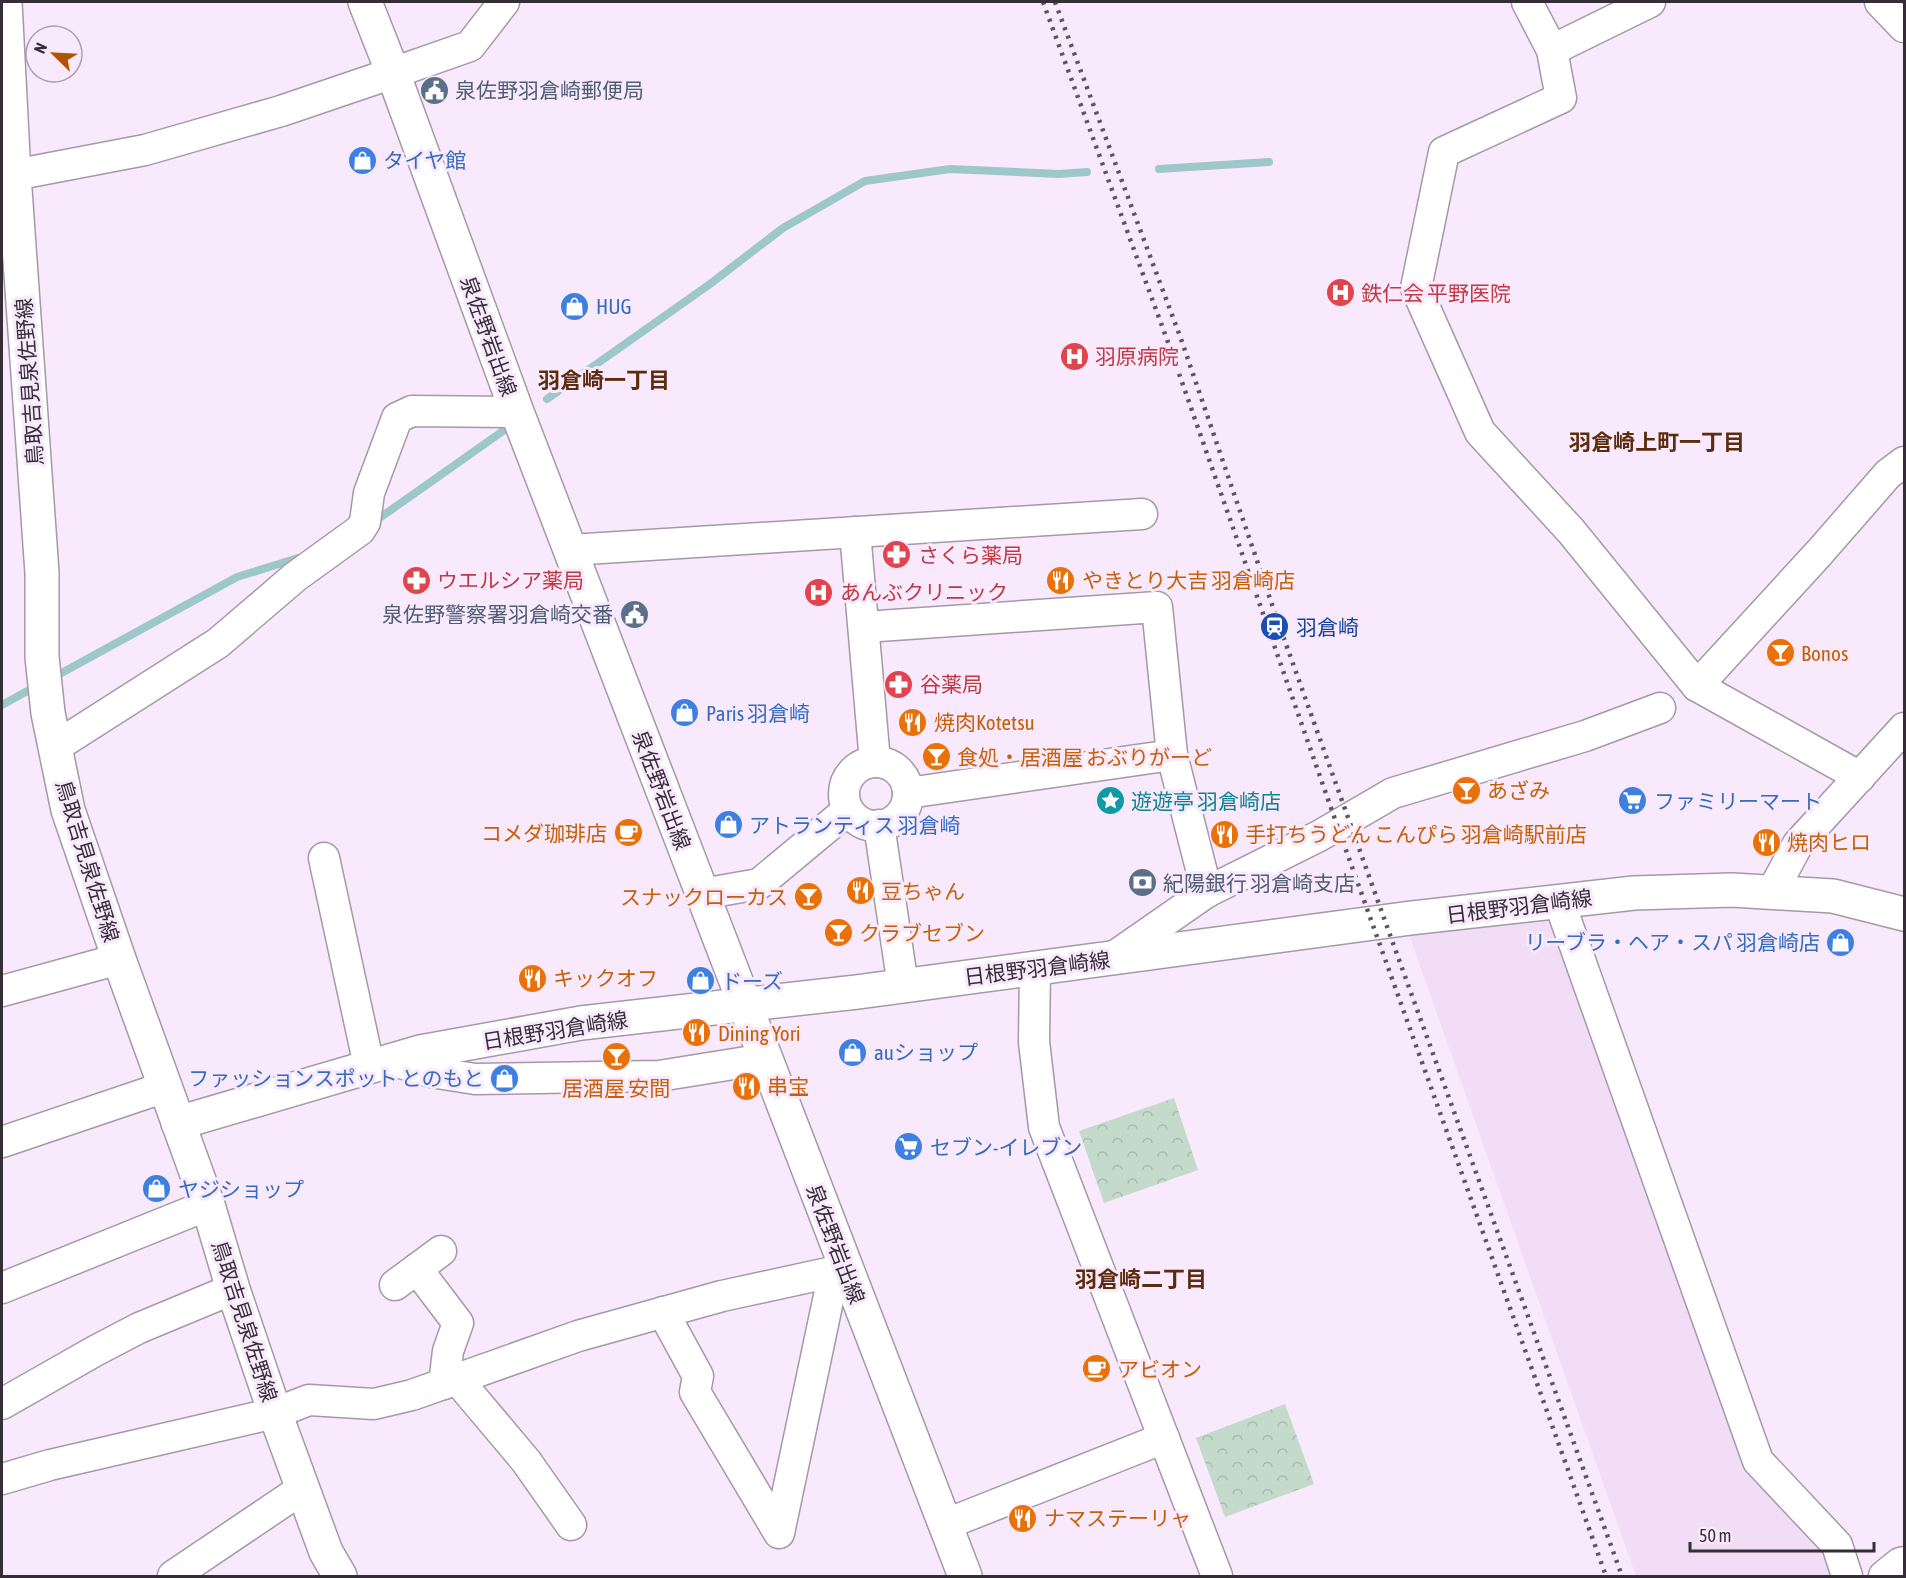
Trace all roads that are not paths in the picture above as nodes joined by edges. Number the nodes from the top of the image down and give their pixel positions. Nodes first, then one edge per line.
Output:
1 (5, 2) edge
2 (365, 2) edge
3 (504, 2) edge
4 (1527, 2) edge
5 (1650, 2) edge
6 (1880, 2) edge
7 (1905, 27) edge
8 (1552, 50) junction
9 (393, 74) junction
10 (8, 175) edge
11 (517, 412) junction
12 (1905, 462) edge
13 (1142, 514) dead end
14 (855, 532) junction
15 (570, 550) junction
16 (864, 627) junction
17 (1697, 686) junction
18 (1660, 708) dead end
19 (1905, 729) edge
20 (55, 747) junction
21 (1172, 755) junction
22 (875, 762) junction
23 (1860, 777) junction
24 (908, 794) junction
25 (848, 810) junction
26 (879, 825) junction
27 (324, 858) dead end
28 (1207, 892) junction
29 (1772, 892) junction
30 (702, 894) junction
31 (1559, 901) junction
32 (1905, 914) edge
33 (1112, 958) junction
34 (119, 959) junction
35 (1035, 967) junction
36 (903, 986) junction
37 (2, 991) edge
38 (744, 1004) junction
39 (765, 1059) junction
40 (380, 1063) junction
41 (165, 1087) junction
42 (178, 1123) junction
43 (2, 1142) edge
44 (208, 1205) junction
45 (441, 1251) dead end
46 (840, 1270) junction
47 (2, 1288) edge
48 (233, 1289) junction
49 (663, 1312) junction
50 (450, 1382) junction
51 (2, 1404) edge
52 (275, 1413) junction
53 (1164, 1438) junction
54 (2, 1479) edge
55 (302, 1489) junction
56 (571, 1525) dead end
57 (944, 1525) junction
58 (1905, 1562) edge
59 (173, 1576) edge
60 (340, 1576) edge
61 (965, 1576) edge
62 (1217, 1576) edge
63 (1847, 1576) edge
64 (1884, 1576) edge

1 - 10 main road, 鳥取吉見泉佐野線
2 - 9 main road, 泉佐野岩出線
3 - 9 street
4 - 8 street
5 - 8 street
6 - 7 street
8 - 17 street
9 - 10 street
9 - 11 main road, 泉佐野岩出線
10 - 20 main road, 鳥取吉見泉佐野線
11 - 15 main road, 泉佐野岩出線
11 - 20 street
12 - 17 street
13 - 14 street
14 - 15 street
14 - 16 street
15 - 30 main road, 泉佐野岩出線
16 - 21 street
16 - 22 street
17 - 23 street
18 - 28 street
19 - 23 street
20 - 34 main road, 鳥取吉見泉佐野線
21 - 24 street
21 - 28 street
22 - 24 street
22 - 25 street
23 - 29 street
24 - 26 street
25 - 26 street
25 - 30 street
26 - 36 street
27 - 40 street
28 - 33 street
29 - 31 main road, 日根野羽倉崎線
29 - 32 main road, 日根野羽倉崎線
30 - 38 main road, 泉佐野岩出線
31 - 33 main road, 日根野羽倉崎線
31 - 63 street
33 - 35 main road, 日根野羽倉崎線
34 - 37 street
34 - 41 main road, 鳥取吉見泉佐野線
35 - 36 main road, 日根野羽倉崎線
35 - 53 street
36 - 38 main road, 日根野羽倉崎線
38 - 39 main road, 泉佐野岩出線
38 - 40 main road, 日根野羽倉崎線
39 - 40 street
39 - 46 main road, 泉佐野岩出線
40 - 42 main road, 日根野羽倉崎線
41 - 42 main road, 鳥取吉見泉佐野線
41 - 43 street
42 - 44 main road, 鳥取吉見泉佐野線
44 - 47 street
44 - 48 main road, 鳥取吉見泉佐野線
45 - 50 street
46 - 49 street
46 - 49 street
46 - 57 main road, 泉佐野岩出線
48 - 51 street
48 - 52 main road, 鳥取吉見泉佐野線
49 - 50 street
50 - 52 street
50 - 56 street
52 - 54 street
52 - 55 main road, 鳥取吉見泉佐野線
53 - 57 street
53 - 62 street
55 - 59 street
55 - 60 main road, 鳥取吉見泉佐野線
57 - 61 main road, 泉佐野岩出線
58 - 64 street

